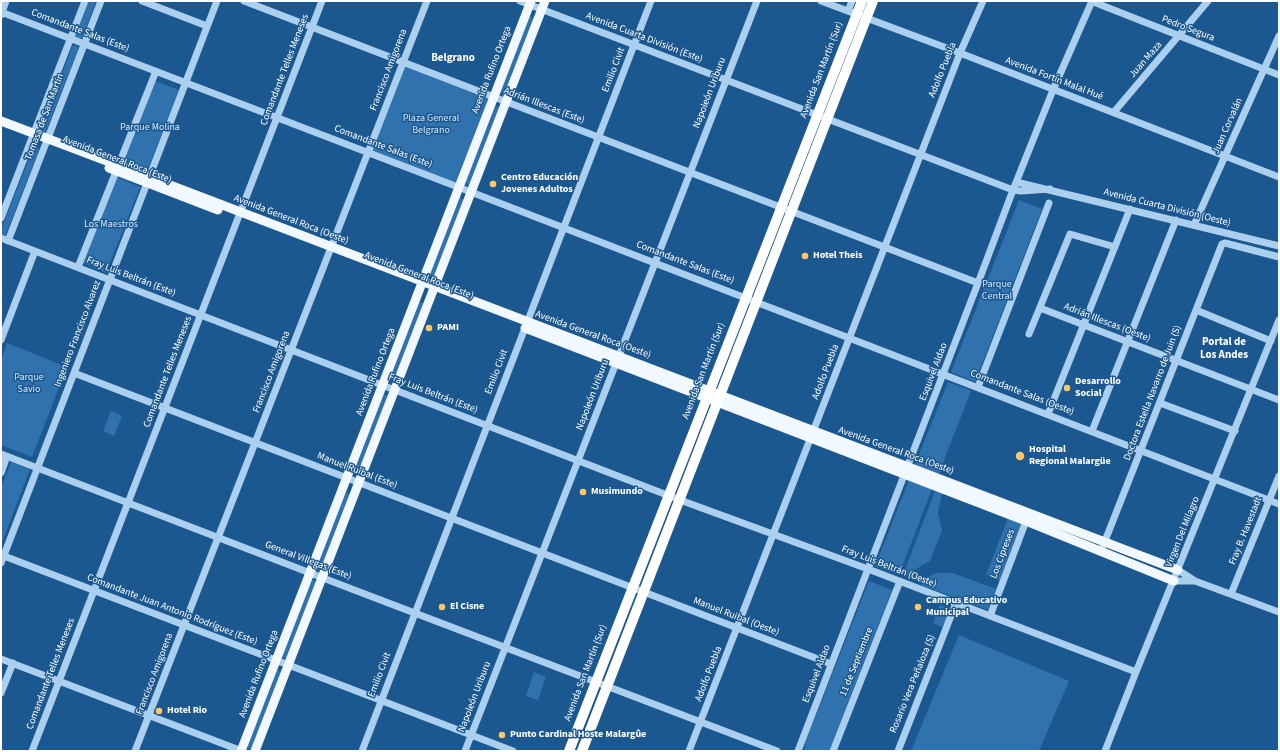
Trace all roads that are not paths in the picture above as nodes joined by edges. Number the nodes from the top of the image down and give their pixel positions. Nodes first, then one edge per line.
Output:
1 (6, 1) edge
2 (85, 1) edge
3 (100, 1) edge
4 (142, 1) edge
5 (217, 1) edge
6 (244, 1) edge
7 (322, 1) edge
8 (427, 1) edge
9 (520, 1) edge
10 (651, 1) edge
11 (757, 1) edge
12 (821, 1) edge
13 (852, 1) edge
14 (862, 1) edge
15 (873, 1) edge
16 (984, 1) edge
17 (1091, 1) edge
18 (1208, 1) edge
19 (530, 3) edge
20 (543, 5) edge
21 (1, 13) edge
22 (857, 15) junction
23 (207, 26) junction
24 (312, 27) junction
25 (1180, 36) junction
26 (1279, 36) edge
27 (70, 38) junction
28 (84, 44) junction
29 (634, 45) junction
30 (960, 53) junction
31 (403, 62) junction
32 (1264, 69) junction
33 (156, 71) junction
34 (1279, 75) edge
35 (726, 80) junction
36 (186, 82) junction
37 (1053, 90) junction
38 (493, 97) junction
39 (506, 102) junction
40 (1114, 112) junction
41 (817, 114) junction
42 (277, 118) junction
43 (828, 119) junction
44 (1, 122) edge
45 (1, 127) edge
46 (33, 136) junction
47 (599, 137) junction
48 (46, 141) junction
49 (368, 152) junction
50 (921, 155) junction
51 (1226, 156) junction
52 (117, 168) junction
53 (690, 173) junction
54 (1279, 177) edge
55 (148, 180) junction
56 (1016, 182) junction
57 (458, 187) junction
58 (1013, 190) junction
59 (1050, 190) junction
60 (471, 192) junction
61 (1049, 203) dead end
62 (781, 208) junction
63 (1130, 209) junction
64 (792, 212) junction
65 (239, 215) junction
66 (1, 218) edge
67 (1176, 220) junction
68 (1194, 225) junction
69 (564, 228) junction
70 (1, 238) edge
71 (8, 240) junction
72 (1279, 246) edge
73 (885, 247) junction
74 (1115, 247) junction
75 (330, 250) junction
76 (35, 251) junction
77 (1279, 257) edge
78 (655, 262) junction
79 (78, 268) junction
80 (110, 280) junction
81 (978, 283) junction
82 (421, 285) junction
83 (434, 289) junction
84 (746, 297) junction
85 (757, 302) junction
86 (1040, 308) junction
87 (1196, 310) junction
88 (201, 315) junction
89 (1279, 320) edge
90 (1084, 324) junction
91 (526, 325) junction
92 (1029, 334) dead end
93 (850, 338) junction
94 (1, 340) edge
95 (1271, 340) junction
96 (1128, 341) junction
97 (291, 350) junction
98 (617, 359) junction
99 (1177, 360) junction
100 (74, 373) junction
101 (943, 374) junction
102 (383, 385) junction
103 (978, 387) junction
104 (395, 390) junction
105 (1252, 390) junction
106 (708, 394) junction
107 (719, 398) junction
108 (1279, 400) edge
109 (1160, 403) junction
110 (165, 408) junction
111 (1048, 414) junction
112 (487, 426) junction
113 (1092, 431) junction
114 (1235, 431) junction
115 (812, 435) junction
116 (255, 442) junction
117 (1141, 450) junction
118 (4, 455) edge
119 (578, 461) junction
120 (37, 468) junction
121 (906, 470) junction
122 (1, 473) edge
123 (1279, 476) edge
124 (347, 478) junction
125 (1215, 478) junction
126 (359, 482) junction
127 (668, 496) junction
128 (680, 500) junction
129 (1270, 500) junction
130 (128, 502) junction
131 (1279, 504) edge
132 (452, 518) junction
133 (1026, 521) junction
134 (774, 534) junction
135 (218, 537) junction
136 (1105, 541) junction
137 (1101, 552) junction
138 (542, 553) junction
139 (2, 559) edge
140 (868, 569) junction
141 (1178, 570) junction
142 (310, 572) junction
143 (322, 577) junction
144 (900, 581) junction
145 (1174, 581) junction
146 (1195, 581) junction
147 (632, 588) junction
148 (94, 590) junction
149 (644, 592) junction
150 (1231, 594) junction
151 (956, 603) junction
152 (1278, 609) edge
153 (415, 613) junction
154 (990, 616) junction
155 (184, 625) junction
156 (737, 628) junction
157 (505, 648) junction
158 (1, 658) edge
159 (276, 660) junction
160 (13, 663) junction
161 (831, 664) junction
162 (288, 665) junction
163 (1136, 672) junction
164 (59, 681) junction
165 (595, 683) junction
166 (606, 687) junction
167 (1, 693) edge
168 (381, 701) junction
169 (149, 715) junction
170 (700, 722) junction
171 (471, 735) junction
172 (32, 751) edge
173 (136, 751) edge
174 (242, 751) edge
175 (255, 751) edge
176 (362, 751) edge
177 (465, 751) edge
178 (513, 751) edge
179 (568, 751) edge
180 (582, 751) edge
181 (689, 751) edge
182 (777, 751) edge
183 (798, 751) edge
184 (833, 751) edge
185 (898, 751) edge
186 (1105, 751) edge

1 - 21 street
2 - 27 street, Tomasa de San Martín
3 - 28 street, Tomasa de San Martín
4 - 23 street
5 - 23 street, Ingeniero Francisco Alvarez
6 - 24 street, Adrián Illescas (Este)
7 - 24 street, Comandante Telles Meneses
8 - 31 street, Francisco Amigorena
9 - 19 street, Avenida Cuarta División (Este)
10 - 29 street, Emilio Civit
11 - 35 street, Napoleón Uriburu
12 - 22 street, Avenida Fortín Malal Hué
13 - 22 street
14 - 22 highway, Avenida San Martín (Sur)
15 - 22 highway, Avenida San Martín (Sur)
16 - 30 street, Adolfo Puebla
17 - 25 street, Pedro Segura
17 - 37 street, Esquivel Aldao
18 - 25 street, Juan Maza
19 - 20 street, Avenida Cuarta División (Este)
19 - 38 main road, Avenida Rufino Ortega
20 - 29 street, Avenida Cuarta División (Este)
20 - 39 main road
21 - 27 street, Comandante Salas (Este)
22 - 30 street, Avenida Fortín Malal Hué
22 - 41 highway, Avenida San Martín (Sur)
22 - 43 highway, Avenida San Martín (Sur)
23 - 36 street, Ingeniero Francisco Alvarez
24 - 31 street, Adrián Illescas (Este)
24 - 42 street, Comandante Telles Meneses
25 - 32 street, Pedro Segura
25 - 40 street, Juan Maza
26 - 32 street, Juan Corvalán
27 - 28 street, Comandante Salas (Este)
27 - 46 street, Tomasa de San Martín
28 - 33 street, Comandante Salas (Este)
28 - 48 street, Tomasa de San Martín
29 - 35 street, Avenida Cuarta División (Este)
29 - 47 street, Emilio Civit
30 - 37 street, Avenida Fortín Malal Hué
30 - 50 street, Adolfo Puebla
31 - 38 street, Adrián Illescas (Este)
31 - 49 street, Francisco Amigorena
32 - 34 street, Pedro Segura
32 - 51 street, Juan Corvalán
33 - 36 street, Comandante Salas (Este)
33 - 52 street
35 - 41 street, Avenida Cuarta División (Este)
35 - 53 street, Napoleón Uriburu
36 - 42 street, Comandante Salas (Este)
36 - 55 street, Ingeniero Francisco Alvarez
37 - 40 street, Avenida Fortín Malal Hué
37 - 56 street, Esquivel Aldao
38 - 39 street, Adrián Illescas (Este)
38 - 57 main road, Avenida Rufino Ortega
39 - 47 street, Adrián Illescas (Este)
39 - 60 main road
40 - 51 street, Avenida Fortín Malal Hué
41 - 43 street, Avenida Cuarta División (Este)
41 - 62 highway, Avenida San Martín (Sur)
42 - 49 street, Comandante Salas (Este)
42 - 65 street, Comandante Telles Meneses
43 - 50 street, Avenida Cuarta División (Oeste)
43 - 64 highway, Avenida San Martín (Sur)
44 - 46 main road
45 - 46 main road, Avenida General Roca (Este)
46 - 48 main road, Avenida General Roca (Este)
46 - 66 street, Tomasa de San Martín
47 - 53 street, Adrián Illescas (Este)
47 - 69 street, Emilio Civit
48 - 52 main road, Avenida General Roca (Este)
48 - 71 street, Tomasa de San Martín
49 - 57 street, Comandante Salas (Este)
49 - 75 street, Francisco Amigorena
50 - 58 street, Avenida Cuarta División (Oeste)
50 - 73 street, Adolfo Puebla
51 - 54 street, Avenida Fortín Malal Hué
51 - 68 street, Juan Corvalán
52 - 55 main road, Avenida General Roca (Este)
52 - 79 street
53 - 62 street, Adrián Illescas (Este)
53 - 78 street, Napoleón Uriburu
55 - 65 main road, Avenida General Roca (Este)
55 - 80 street, Ingeniero Francisco Alvarez
56 - 58 street, Esquivel Aldao
56 - 59 street, Avenida Cuarta División (Oeste)
57 - 60 street, Comandante Salas (Este)
57 - 82 main road, Avenida Rufino Ortega
58 - 59 street, Avenida Cuarta División (Oeste)
58 - 81 street, Esquivel Aldao
59 - 63 street, Avenida Cuarta División (Oeste)
60 - 69 street, Comandante Salas (Este)
60 - 83 main road
61 - 103 street
62 - 64 street, Adrián Illescas (Este)
62 - 84 highway, Avenida San Martín (Sur)
63 - 67 street, Avenida Cuarta División (Oeste)
63 - 74 street
64 - 73 street
64 - 85 highway, Avenida San Martín (Sur)
65 - 75 main road, Avenida General Roca (Este)
65 - 88 street, Comandante Telles Meneses
67 - 68 street, Avenida Cuarta División (Oeste)
67 - 96 street
68 - 72 street, Avenida Cuarta División (Oeste)
69 - 78 street, Comandante Salas (Este)
69 - 91 street, Emilio Civit
70 - 71 street, Fray Luis Beltrán (Este)
71 - 76 street, Fray Luis Beltrán (Este)
73 - 81 street
73 - 93 street, Adolfo Puebla
74 - 86 street
74 - 90 street
75 - 82 main road, Avenida General Roca (Este)
75 - 97 street, Francisco Amigorena
76 - 79 street, Fray Luis Beltrán (Este)
76 - 94 street
77 - 87 street, Doctora Estella Navarro de Juin (S)
78 - 84 street, Comandante Salas (Este)
78 - 98 street, Napoleón Uriburu
79 - 80 street, Fray Luis Beltrán (Este)
80 - 88 street, Fray Luis Beltrán (Este)
80 - 100 street, Ingeniero Francisco Alvarez
81 - 101 street, Esquivel Aldao
82 - 83 main road, Avenida General Roca (Este)
82 - 102 main road, Avenida Rufino Ortega
83 - 91 main road, Avenida General Roca (Este)
83 - 104 main road
84 - 85 street, Comandante Salas (Este)
84 - 106 highway, Avenida San Martín (Sur)
85 - 93 street, Comandante Salas (Oeste)
85 - 107 highway, Avenida San Martín (Sur)
86 - 90 street, Adrián Illescas (Oeste)
86 - 92 street
87 - 95 street
87 - 99 street, Doctora Estella Navarro de Juin (S)
88 - 97 street, Fray Luis Beltrán (Este)
88 - 110 street, Comandante Telles Meneses
89 - 95 street, Virgen Del Milagro
90 - 96 street, Adrián Illescas (Oeste)
90 - 111 street
91 - 98 main road, Avenida General Roca (Este)
91 - 112 street, Emilio Civit
93 - 101 street, Comandante Salas (Oeste)
93 - 115 street, Adolfo Puebla
95 - 105 street, Virgen Del Milagro
96 - 99 street, Adrián Illescas (Oeste)
96 - 113 street
97 - 102 street, Fray Luis Beltrán (Este)
97 - 116 street, Francisco Amigorena
98 - 106 main road, Avenida General Roca (Oeste)
98 - 119 street, Napoleón Uriburu
99 - 105 street, Adrián Illescas (Oeste)
99 - 109 street, Doctora Estella Navarro de Juin (S)
100 - 110 street, Manuel Ruibal (Este)
100 - 120 street, Ingeniero Francisco Alvarez
101 - 103 street, Comandante Salas (Oeste)
101 - 121 street, Esquivel Aldao
102 - 104 street, Fray Luis Beltrán (Este)
102 - 124 main road, Avenida Rufino Ortega
103 - 111 street, Comandante Salas (Oeste)
104 - 112 street, Fray Luis Beltrán (Este)
104 - 126 main road
105 - 108 street, Adrián Illescas (Oeste)
105 - 114 street, Virgen Del Milagro
106 - 107 main road, Avenida General Roca (Oeste)
106 - 127 highway, Avenida San Martín (Sur)
107 - 115 main road, Avenida General Roca (Oeste)
107 - 128 highway, Avenida San Martín (Sur)
109 - 114 street
109 - 117 street, Doctora Estella Navarro de Juin (S)
110 - 116 street, Manuel Ruibal (Este)
110 - 130 street, Comandante Telles Meneses
111 - 113 street, Comandante Salas (Oeste)
112 - 119 street, Fray Luis Beltrán (Este)
112 - 132 street, Emilio Civit
113 - 117 street, Comandante Salas (Oeste)
114 - 125 street, Virgen Del Milagro
115 - 121 main road, Avenida General Roca (Oeste)
115 - 134 street, Adolfo Puebla
116 - 124 street, Manuel Ruibal (Este)
116 - 135 street, Francisco Amigorena
117 - 125 street, Comandante Salas (Oeste)
117 - 136 street, Doctora Estella Navarro de Juin (S)
118 - 120 street, General Villegas (Este)
118 - 122 street
119 - 127 street, Fray Luis Beltrán (Este)
119 - 138 street, Napoleón Uriburu
120 - 130 street, General Villegas (Este)
120 - 139 street, Ingeniero Francisco Alvarez
121 - 133 main road, Avenida General Roca (Oeste)
121 - 136 main road, Avenida General Roca (Oeste)
121 - 140 street, Esquivel Aldao
123 - 129 street, Fray B. Havestadt
124 - 126 street, Manuel Ruibal (Este)
124 - 142 main road, Avenida Rufino Ortega
125 - 129 street, Comandante Salas (Oeste)
125 - 141 street, Virgen Del Milagro
126 - 132 street, Manuel Ruibal (Este)
126 - 143 main road
127 - 128 street, Fray Luis Beltrán (Este)
127 - 147 highway, Avenida San Martín (Sur)
128 - 134 street, Fray Luis Beltrán (Oeste)
128 - 149 highway, Avenida San Martín (Sur)
129 - 131 street, Comandante Salas (Oeste)
129 - 150 street, Fray B. Havestadt
130 - 135 street, General Villegas (Este)
130 - 148 street, Comandante Telles Meneses
132 - 138 street, Manuel Ruibal (Este)
132 - 153 street, Emilio Civit
133 - 137 main road, Avenida General Roca (Oeste)
133 - 154 street, Los Cipreses
134 - 140 street, Fray Luis Beltrán (Oeste)
134 - 156 street, Adolfo Puebla
135 - 142 street, General Villegas (Este)
135 - 155 street, Francisco Amigorena
136 - 137 street, Doctora Estella Navarro de Juin (S)
136 - 141 main road, Avenida General Roca (Oeste)
137 - 145 main road, Avenida General Roca (Oeste)
138 - 147 street, Manuel Ruibal (Este)
138 - 157 street, Napoleón Uriburu
139 - 148 street, Comandante Juan Antonio Rodríguez (Este)
140 - 144 street, Fray Luis Beltrán (Oeste)
140 - 161 street, Esquivel Aldao
141 - 145 street, Virgen Del Milagro
141 - 146 street
142 - 143 street, General Villegas (Este)
142 - 159 main road, Avenida Rufino Ortega
143 - 153 street, General Villegas (Este)
143 - 162 main road
144 - 151 street, Fray Luis Beltrán (Oeste)
144 - 184 street, 11 de Septiembre
145 - 146 street
145 - 163 street, Virgen Del Milagro
146 - 150 street
147 - 149 street, Manuel Ruibal (Oeste)
147 - 165 highway, Avenida San Martín (Sur)
148 - 155 street, Comandante Juan Antonio Rodríguez (Este)
148 - 164 street, Comandante Telles Meneses
149 - 156 street, Manuel Ruibal (Oeste)
149 - 166 highway, Avenida San Martín (Sur)
150 - 152 street
151 - 154 street, Fray Luis Beltrán (Oeste)
151 - 185 street, Rosario Vera Peñaloza (S)
153 - 157 street, General Villegas (Este)
153 - 168 street, Emilio Civit
154 - 163 street, Fray Luis Beltrán (Oeste)
155 - 159 street, Comandante Juan Antonio Rodríguez (Este)
155 - 169 street, Francisco Amigorena
156 - 161 street, Manuel Ruibal (Oeste)
156 - 170 street, Adolfo Puebla
157 - 165 street, General Villegas (Este)
157 - 171 street, Napoleón Uriburu
158 - 160 street
159 - 162 street, Comandante Juan Antonio Rodríguez (Este)
159 - 174 main road, Avenida Rufino Ortega
160 - 164 street
160 - 167 street
161 - 183 street, Esquivel Aldao
162 - 168 street, Comandante Juan Antonio Rodríguez (Este)
162 - 175 main road
163 - 186 street, Virgen Del Milagro
164 - 169 street
164 - 172 street, Comandante Telles Meneses
165 - 166 street, General Villegas (Este)
165 - 179 highway, Avenida San Martín (Sur)
166 - 170 street, General Villegas (Este)
166 - 180 highway, Avenida San Martín (Sur)
168 - 171 street, Comandante Juan Antonio Rodríguez (Este)
168 - 176 street, Emilio Civit
169 - 173 street, Francisco Amigorena
169 - 174 street
170 - 181 street, Adolfo Puebla
170 - 182 street, General Villegas (Este)
171 - 177 street, Napoleón Uriburu
171 - 178 street, Comandante Juan Antonio Rodríguez (Este)

